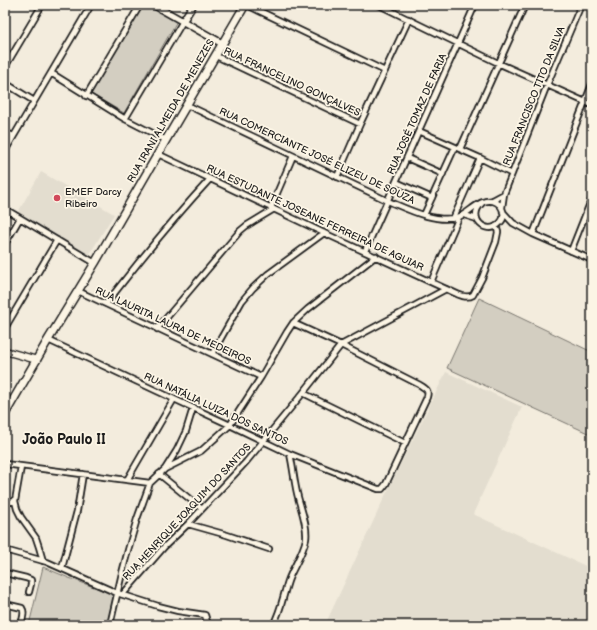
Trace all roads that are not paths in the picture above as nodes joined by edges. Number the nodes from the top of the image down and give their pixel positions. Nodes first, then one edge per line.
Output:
1 (42, 5) edge
2 (92, 5) edge
3 (140, 5) edge
4 (154, 5) edge
5 (193, 5) edge
6 (246, 5) edge
7 (379, 5) edge
8 (475, 5) edge
9 (525, 5) edge
10 (581, 5) edge
11 (409, 20) junction
12 (183, 21) junction
13 (223, 44) junction
14 (458, 44) junction
15 (216, 56) junction
16 (498, 63) junction
17 (5, 67) edge
18 (385, 71) junction
19 (51, 74) junction
20 (5, 83) edge
21 (592, 84) edge
22 (548, 85) junction
23 (86, 96) junction
24 (34, 101) junction
25 (585, 102) junction
26 (187, 105) junction
27 (592, 105) edge
28 (125, 119) junction
29 (360, 124) junction
30 (419, 131) junction
31 (5, 132) edge
32 (13, 136) junction
33 (166, 140) junction
34 (458, 148) junction
35 (5, 151) edge
36 (158, 154) junction
37 (293, 156) junction
38 (407, 158) junction
39 (480, 158) junction
40 (443, 174) junction
41 (512, 174) junction
42 (337, 177) junction
43 (210, 179) junction
44 (396, 182) junction
45 (504, 194) junction
46 (432, 198) junction
47 (592, 198) edge
48 (388, 201) junction
49 (491, 201) junction
50 (482, 203) junction
51 (272, 208) junction
52 (5, 209) edge
53 (503, 210) junction
54 (424, 215) junction
55 (462, 216) junction
56 (20, 218) junction
57 (453, 219) junction
58 (477, 219) junction
59 (513, 223) junction
60 (498, 225) junction
61 (324, 233) junction
62 (533, 234) junction
63 (57, 240) junction
64 (5, 244) edge
65 (365, 251) junction
66 (571, 251) junction
67 (376, 256) junction
68 (592, 260) edge
69 (95, 263) junction
70 (431, 282) junction
71 (446, 289) junction
72 (78, 291) junction
73 (106, 304) junction
74 (293, 323) junction
75 (5, 328) edge
76 (157, 328) junction
77 (48, 340) junction
78 (341, 345) junction
79 (5, 352) edge
80 (212, 354) junction
81 (37, 360) junction
82 (260, 377) junction
83 (303, 393) junction
84 (174, 399) junction
85 (193, 408) junction
86 (5, 413) edge
87 (230, 425) junction
88 (264, 441) junction
89 (405, 443) junction
90 (290, 454) junction
91 (5, 464) edge
92 (21, 466) junction
93 (165, 469) junction
94 (83, 474) junction
95 (159, 474) junction
96 (127, 480) junction
97 (150, 483) junction
98 (15, 501) junction
99 (5, 503) edge
100 (202, 509) junction
101 (188, 524) junction
102 (269, 549) dead end
103 (5, 550) edge
104 (43, 561) junction
105 (62, 568) junction
106 (5, 573) edge
107 (29, 592) dead end
108 (120, 594) junction
109 (5, 604) edge
110 (22, 621) dead end
111 (110, 625) edge
112 (208, 625) edge
113 (273, 625) edge

1 - 17 street
2 - 19 street
3 - 23 street
4 - 12 street
5 - 12 street
6 - 13 main road, RUA IRANI ALMEIDA DE MENEZES
6 - 18 street
7 - 11 street
8 - 14 street, RUA JOSÉ TOMAZ DE FARIA
9 - 16 street
10 - 22 street, RUA FRANCISCO TITO DA SILVA
11 - 14 street
11 - 18 street
12 - 13 street
12 - 28 street
13 - 15 main road, RUA IRANI ALMEIDA DE MENEZES
14 - 16 street
14 - 30 street, RUA JOSÉ TOMAZ DE FARIA
15 - 26 main road, RUA IRANI ALMEIDA DE MENEZES
15 - 29 street, RUA FRANCELINO GONÇALVES
16 - 22 street
16 - 34 street
18 - 29 street
19 - 23 street
19 - 24 street
20 - 24 street
21 - 25 street
22 - 25 street
22 - 41 street, RUA FRANCISCO TITO DA SILVA
23 - 28 street
24 - 32 street
25 - 27 street
25 - 62 street
26 - 33 main road, RUA IRANI ALMEIDA DE MENEZES
26 - 37 street, RUA COMERCIANTE JOSÉ ELIZEU DE SOUZA
28 - 33 street
29 - 42 street
30 - 34 street
30 - 38 street, RUA JOSÉ TOMAZ DE FARIA
31 - 32 street
32 - 35 street
33 - 36 main road, RUA IRANI ALMEIDA DE MENEZES
34 - 39 street
34 - 40 street
36 - 43 street, RUA ESTUDANTE JOSEANE FERREIRA DE AGUIAR
36 - 69 main road, RUA IRANI ALMEIDA DE MENEZES
37 - 42 street, RUA COMERCIANTE JOSÉ ELIZEU DE SOUZA
37 - 51 street
38 - 40 street
38 - 44 street, RUA JOSÉ TOMAZ DE FARIA
39 - 41 street
39 - 57 street
40 - 46 street
41 - 45 street, RUA FRANCISCO TITO DA SILVA
42 - 48 street, RUA COMERCIANTE JOSÉ ELIZEU DE SOUZA
43 - 51 street, RUA ESTUDANTE JOSEANE FERREIRA DE AGUIAR
43 - 73 street
44 - 46 street
44 - 48 street, RUA JOSÉ TOMAZ DE FARIA
45 - 49 street
45 - 53 street, RUA FRANCISCO TITO DA SILVA
46 - 54 street
47 - 66 street
48 - 54 street, RUA COMERCIANTE JOSÉ ELIZEU DE SOUZA
48 - 65 street, RUA JOSÉ TOMAZ DE FARIA
49 - 50 street
49 - 53 street
50 - 55 street, RUA COMERCIANTE JOSÉ ELIZEU DE SOUZA
50 - 58 street
51 - 61 street, RUA ESTUDANTE JOSEANE FERREIRA DE AGUIAR
51 - 76 street
52 - 56 street
53 - 59 street
53 - 60 street
54 - 57 street, RUA COMERCIANTE JOSÉ ELIZEU DE SOUZA
55 - 57 street, RUA COMERCIANTE JOSÉ ELIZEU DE SOUZA
55 - 58 street
55 - 70 street
56 - 63 street
56 - 64 street
58 - 60 street
59 - 60 street
59 - 62 street
60 - 71 street, RUA ESTUDANTE JOSEANE FERREIRA DE AGUIAR
61 - 65 street, RUA ESTUDANTE JOSEANE FERREIRA DE AGUIAR
61 - 80 street
62 - 66 street
63 - 69 street
63 - 75 street
65 - 67 street, RUA ESTUDANTE JOSEANE FERREIRA DE AGUIAR
66 - 68 street
67 - 70 street, RUA ESTUDANTE JOSEANE FERREIRA DE AGUIAR
67 - 74 street
69 - 72 main road, RUA IRANI ALMEIDA DE MENEZES
70 - 71 street, RUA ESTUDANTE JOSEANE FERREIRA DE AGUIAR
71 - 78 street
72 - 73 street, RUA LAURITA LAURA DE MEDEIROS
72 - 77 main road, RUA IRANI ALMEIDA DE MENEZES
73 - 76 street, RUA LAURITA LAURA DE MEDEIROS
74 - 78 street
74 - 82 street
76 - 80 street, RUA LAURITA LAURA DE MEDEIROS
77 - 81 main road, RUA IRANI ALMEIDA DE MENEZES
77 - 84 street, RUA NATÁLIA LUIZA DOS SANTOS
78 - 83 street, RUA HENRIQUE JOAQUIM DO SANTOS
78 - 89 street
79 - 81 street
80 - 82 street, RUA LAURITA LAURA DE MEDEIROS
81 - 86 main road, RUA IRANI ALMEIDA DE MENEZES
82 - 87 street
83 - 88 street, RUA HENRIQUE JOAQUIM DO SANTOS
83 - 89 street
84 - 85 street, RUA NATÁLIA LUIZA DOS SANTOS
84 - 96 street
85 - 87 street, RUA NATÁLIA LUIZA DOS SANTOS
85 - 93 street
87 - 88 street, RUA NATÁLIA LUIZA DOS SANTOS
87 - 93 street
88 - 90 street, RUA NATÁLIA LUIZA DOS SANTOS
88 - 100 street, RUA HENRIQUE JOAQUIM DO SANTOS
89 - 90 street, RUA NATÁLIA LUIZA DOS SANTOS
90 - 113 street
91 - 92 street
92 - 94 street
92 - 98 street
93 - 95 street
94 - 96 street
94 - 105 street
95 - 97 street
95 - 100 street
96 - 97 street
97 - 108 street
98 - 99 street
98 - 104 street
100 - 101 street, RUA HENRIQUE JOAQUIM DO SANTOS
101 - 102 street
101 - 108 street, RUA HENRIQUE JOAQUIM DO SANTOS
103 - 104 street
104 - 105 street
105 - 108 street
106 - 107 street
108 - 111 street
108 - 112 street
109 - 110 street

